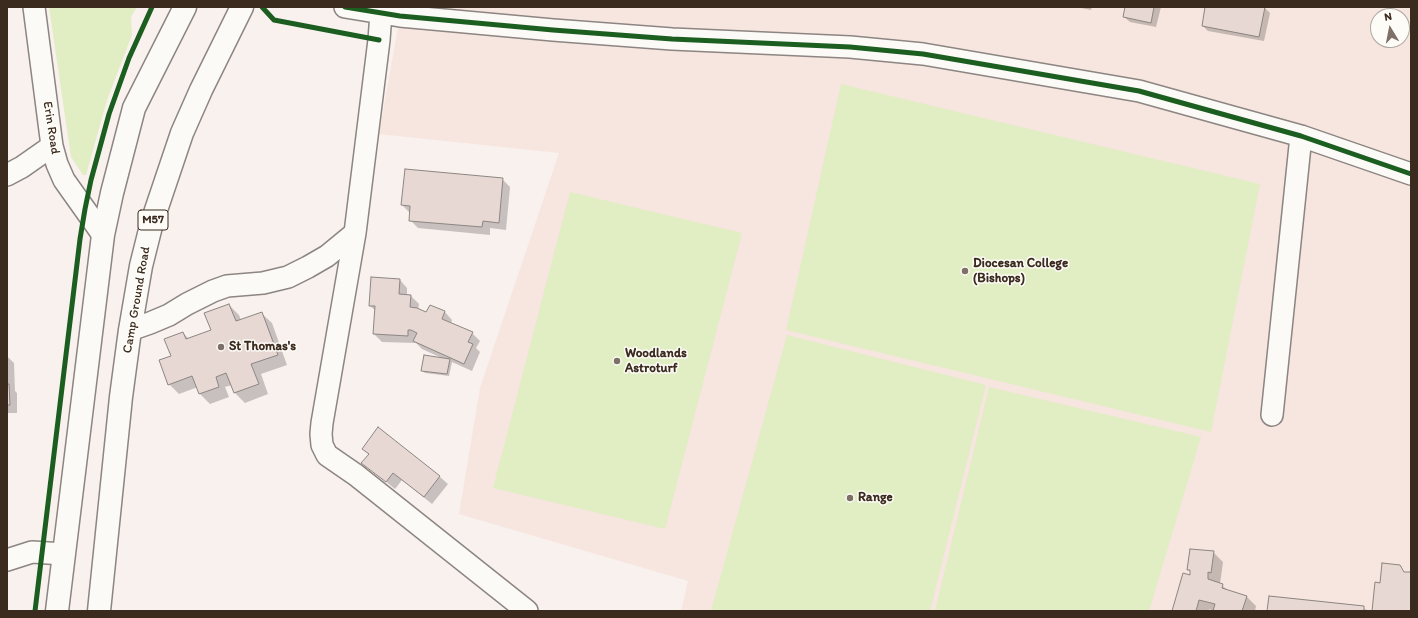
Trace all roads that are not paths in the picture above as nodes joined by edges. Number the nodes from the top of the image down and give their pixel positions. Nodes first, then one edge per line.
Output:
1 (34, 7) edge
2 (185, 7) edge
3 (242, 7) edge
4 (345, 7) edge
5 (381, 14) junction
6 (1301, 136) junction
7 (52, 146) junction
8 (1411, 174) edge
9 (7, 175) edge
10 (355, 233) junction
11 (103, 235) junction
12 (130, 330) junction
13 (1272, 415) dead end
14 (64, 554) junction
15 (7, 560) edge
16 (57, 611) edge
17 (99, 611) edge
18 (527, 611) edge

1 - 7 street, Erin Road
2 - 11 main road
3 - 12 main road, Camp Ground Road / M57
4 - 5 street
5 - 6 street
5 - 10 street
6 - 8 street
6 - 13 street
7 - 9 street
7 - 11 street, Erin Road
10 - 12 street
10 - 18 street
11 - 14 main road
12 - 17 main road, Camp Ground Road / M57
14 - 15 street
14 - 16 main road

